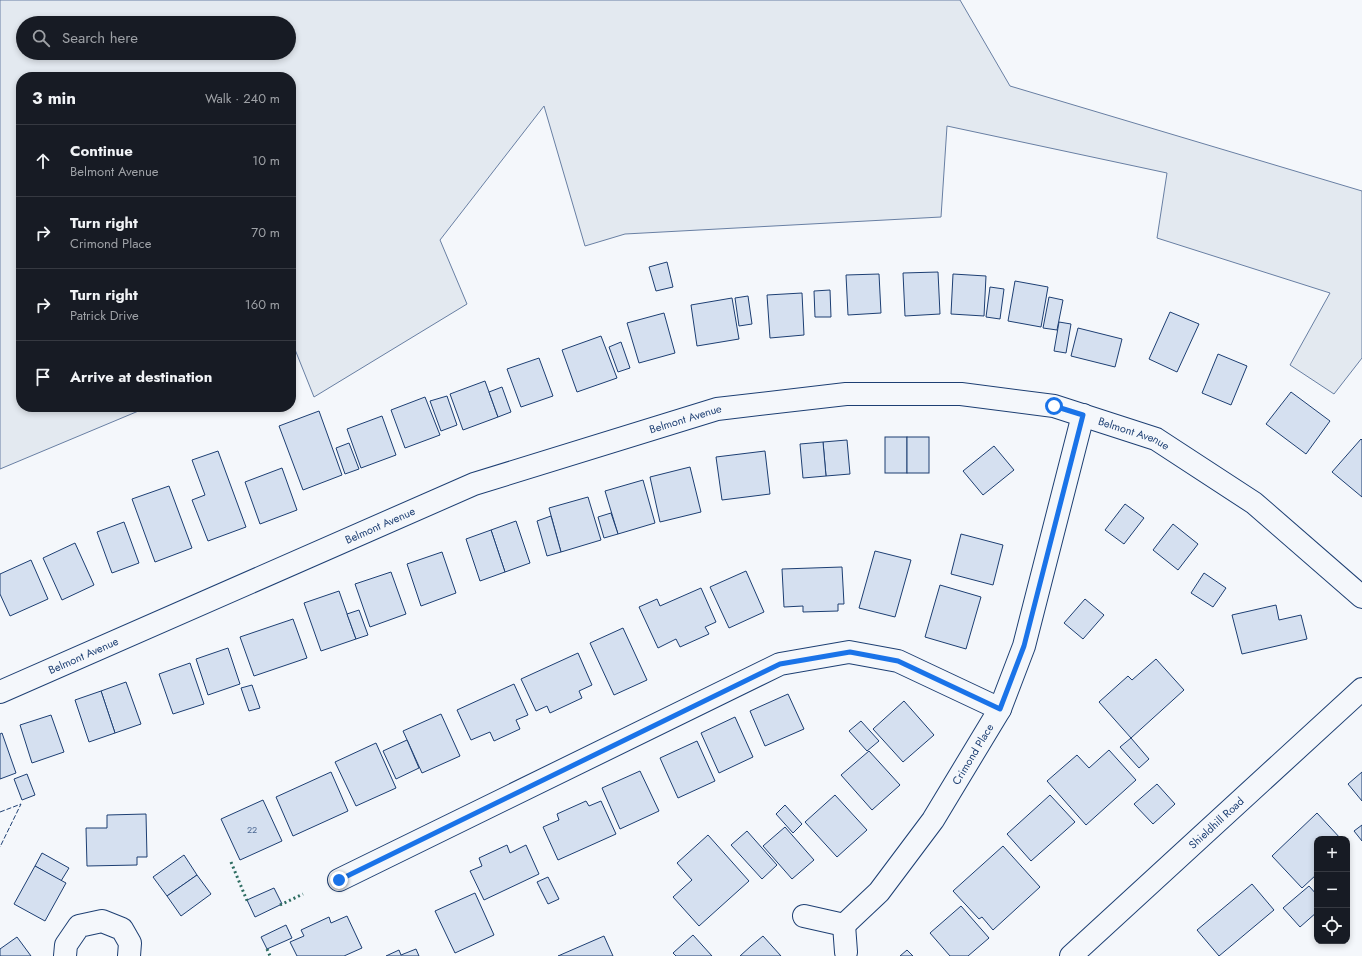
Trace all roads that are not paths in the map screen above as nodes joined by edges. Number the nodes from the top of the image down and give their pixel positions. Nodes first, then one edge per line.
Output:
1 (1083, 415) junction
2 (1362, 598) edge
3 (1362, 689) edge
4 (0, 692) edge
5 (1000, 709) junction
6 (339, 880) dead end
7 (804, 916) dead end
8 (844, 925) junction
9 (846, 952) dead end
10 (65, 956) edge
11 (129, 956) edge
12 (1071, 956) edge

1 - 2 street, Belmont Avenue
1 - 4 street, Belmont Avenue
1 - 5 street, Crimond Place
3 - 12 street, Shieldhill Road
5 - 6 street
5 - 8 street, Crimond Place
7 - 8 street
8 - 9 street
10 - 11 street

